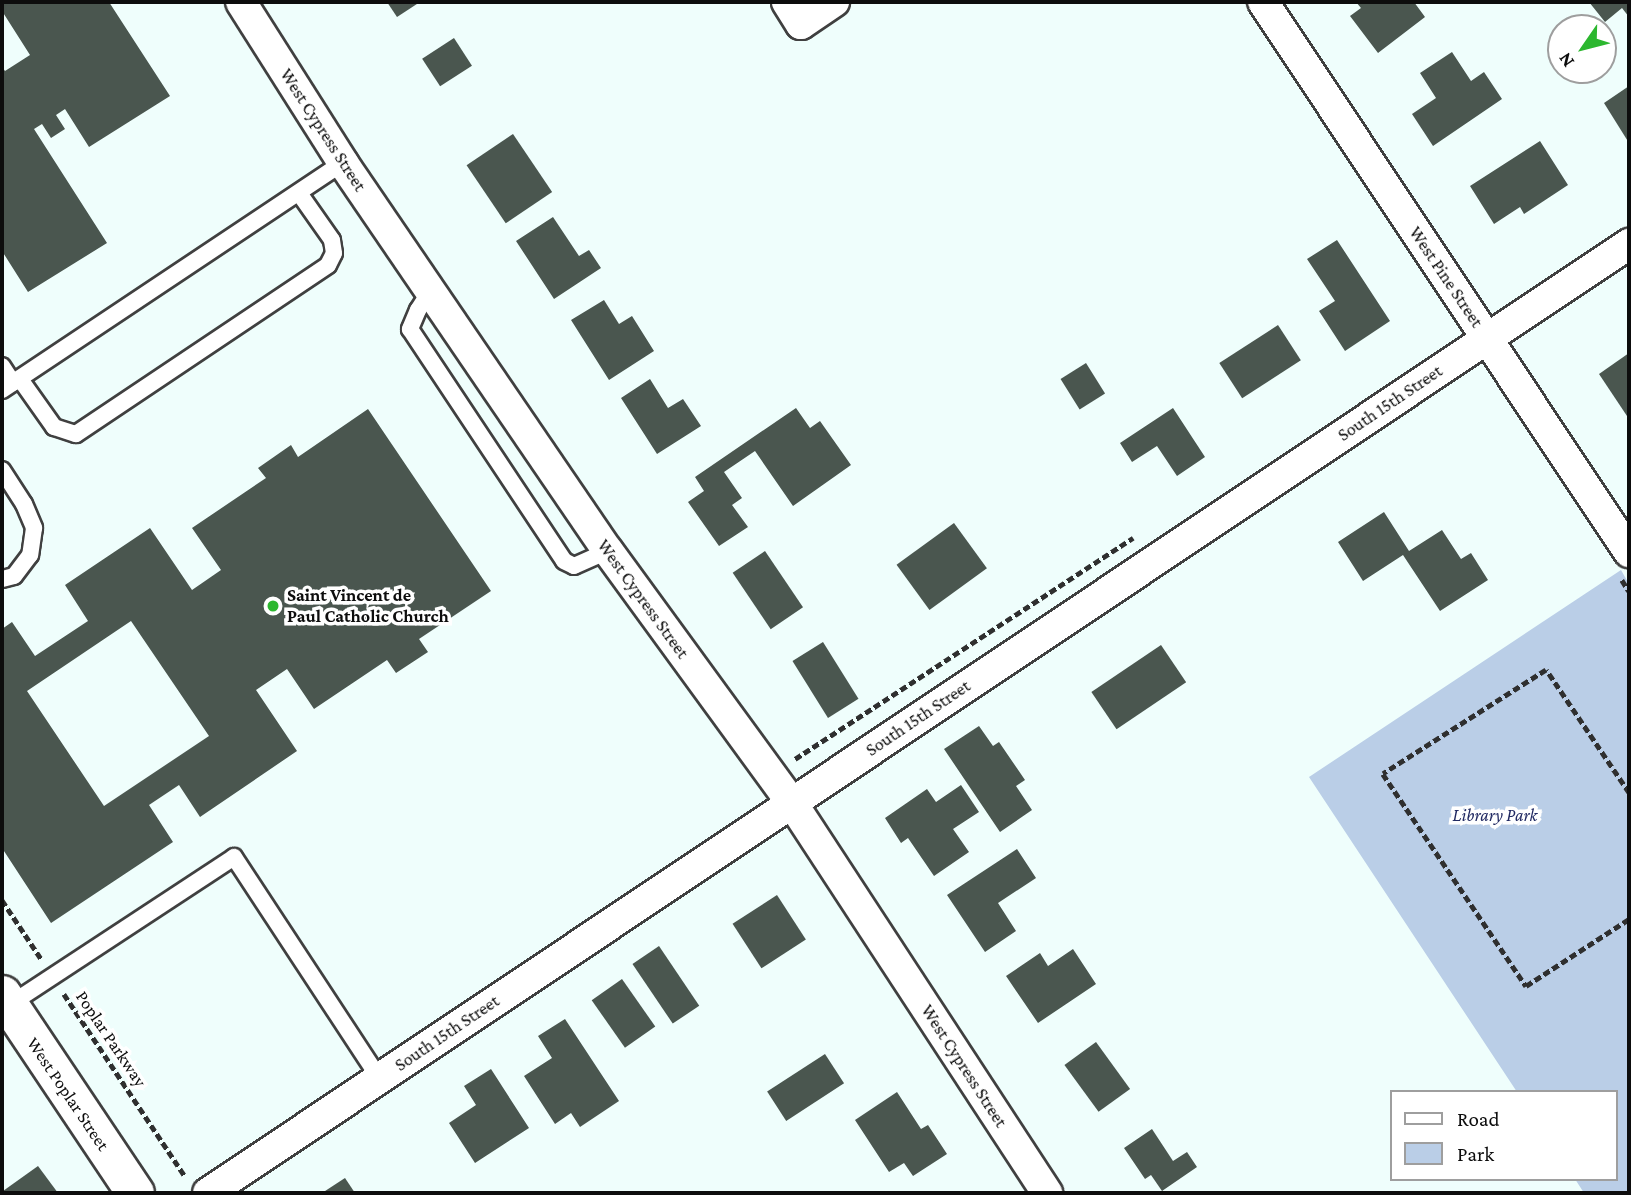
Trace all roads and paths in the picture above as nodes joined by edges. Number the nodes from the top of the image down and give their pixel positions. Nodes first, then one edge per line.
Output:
1 (242, 2) edge
2 (787, 2) edge
3 (834, 2) edge
4 (1263, 2) edge
5 (343, 163) junction
6 (299, 193) junction
7 (1629, 244) edge
8 (431, 290) junction
9 (1487, 338) junction
10 (2, 366) edge
11 (11, 384) edge
12 (2, 470) edge
13 (608, 551) junction
14 (1629, 552) edge
15 (2, 579) edge
16 (1629, 793) edge
17 (792, 803) junction
18 (2, 900) edge
19 (1629, 919) edge
20 (52, 976) junction
21 (5, 999) edge
22 (379, 1078) junction
23 (199, 1188) edge
24 (135, 1193) edge
25 (1047, 1193) edge

1 - 5 street, West Cypress Street
2 - 3 street
4 - 9 street, West Pine Street
5 - 6 lane
5 - 8 street, West Cypress Street
6 - 11 lane
6 - 11 lane
7 - 9 street, South 15th Street
8 - 13 street, West Cypress Street
8 - 13 lane
9 - 14 street, West Pine Street
9 - 17 street, South 15th Street
10 - 11 lane
12 - 15 lane
13 - 17 street, West Cypress Street
16 - 19 path
17 - 22 street, South 15th Street
17 - 25 street, West Cypress Street
18 - 20 path, Poplar Parkway
20 - 21 lane
20 - 22 lane
20 - 23 path, Poplar Parkway
21 - 24 street, West Poplar Street
22 - 23 street, South 15th Street

